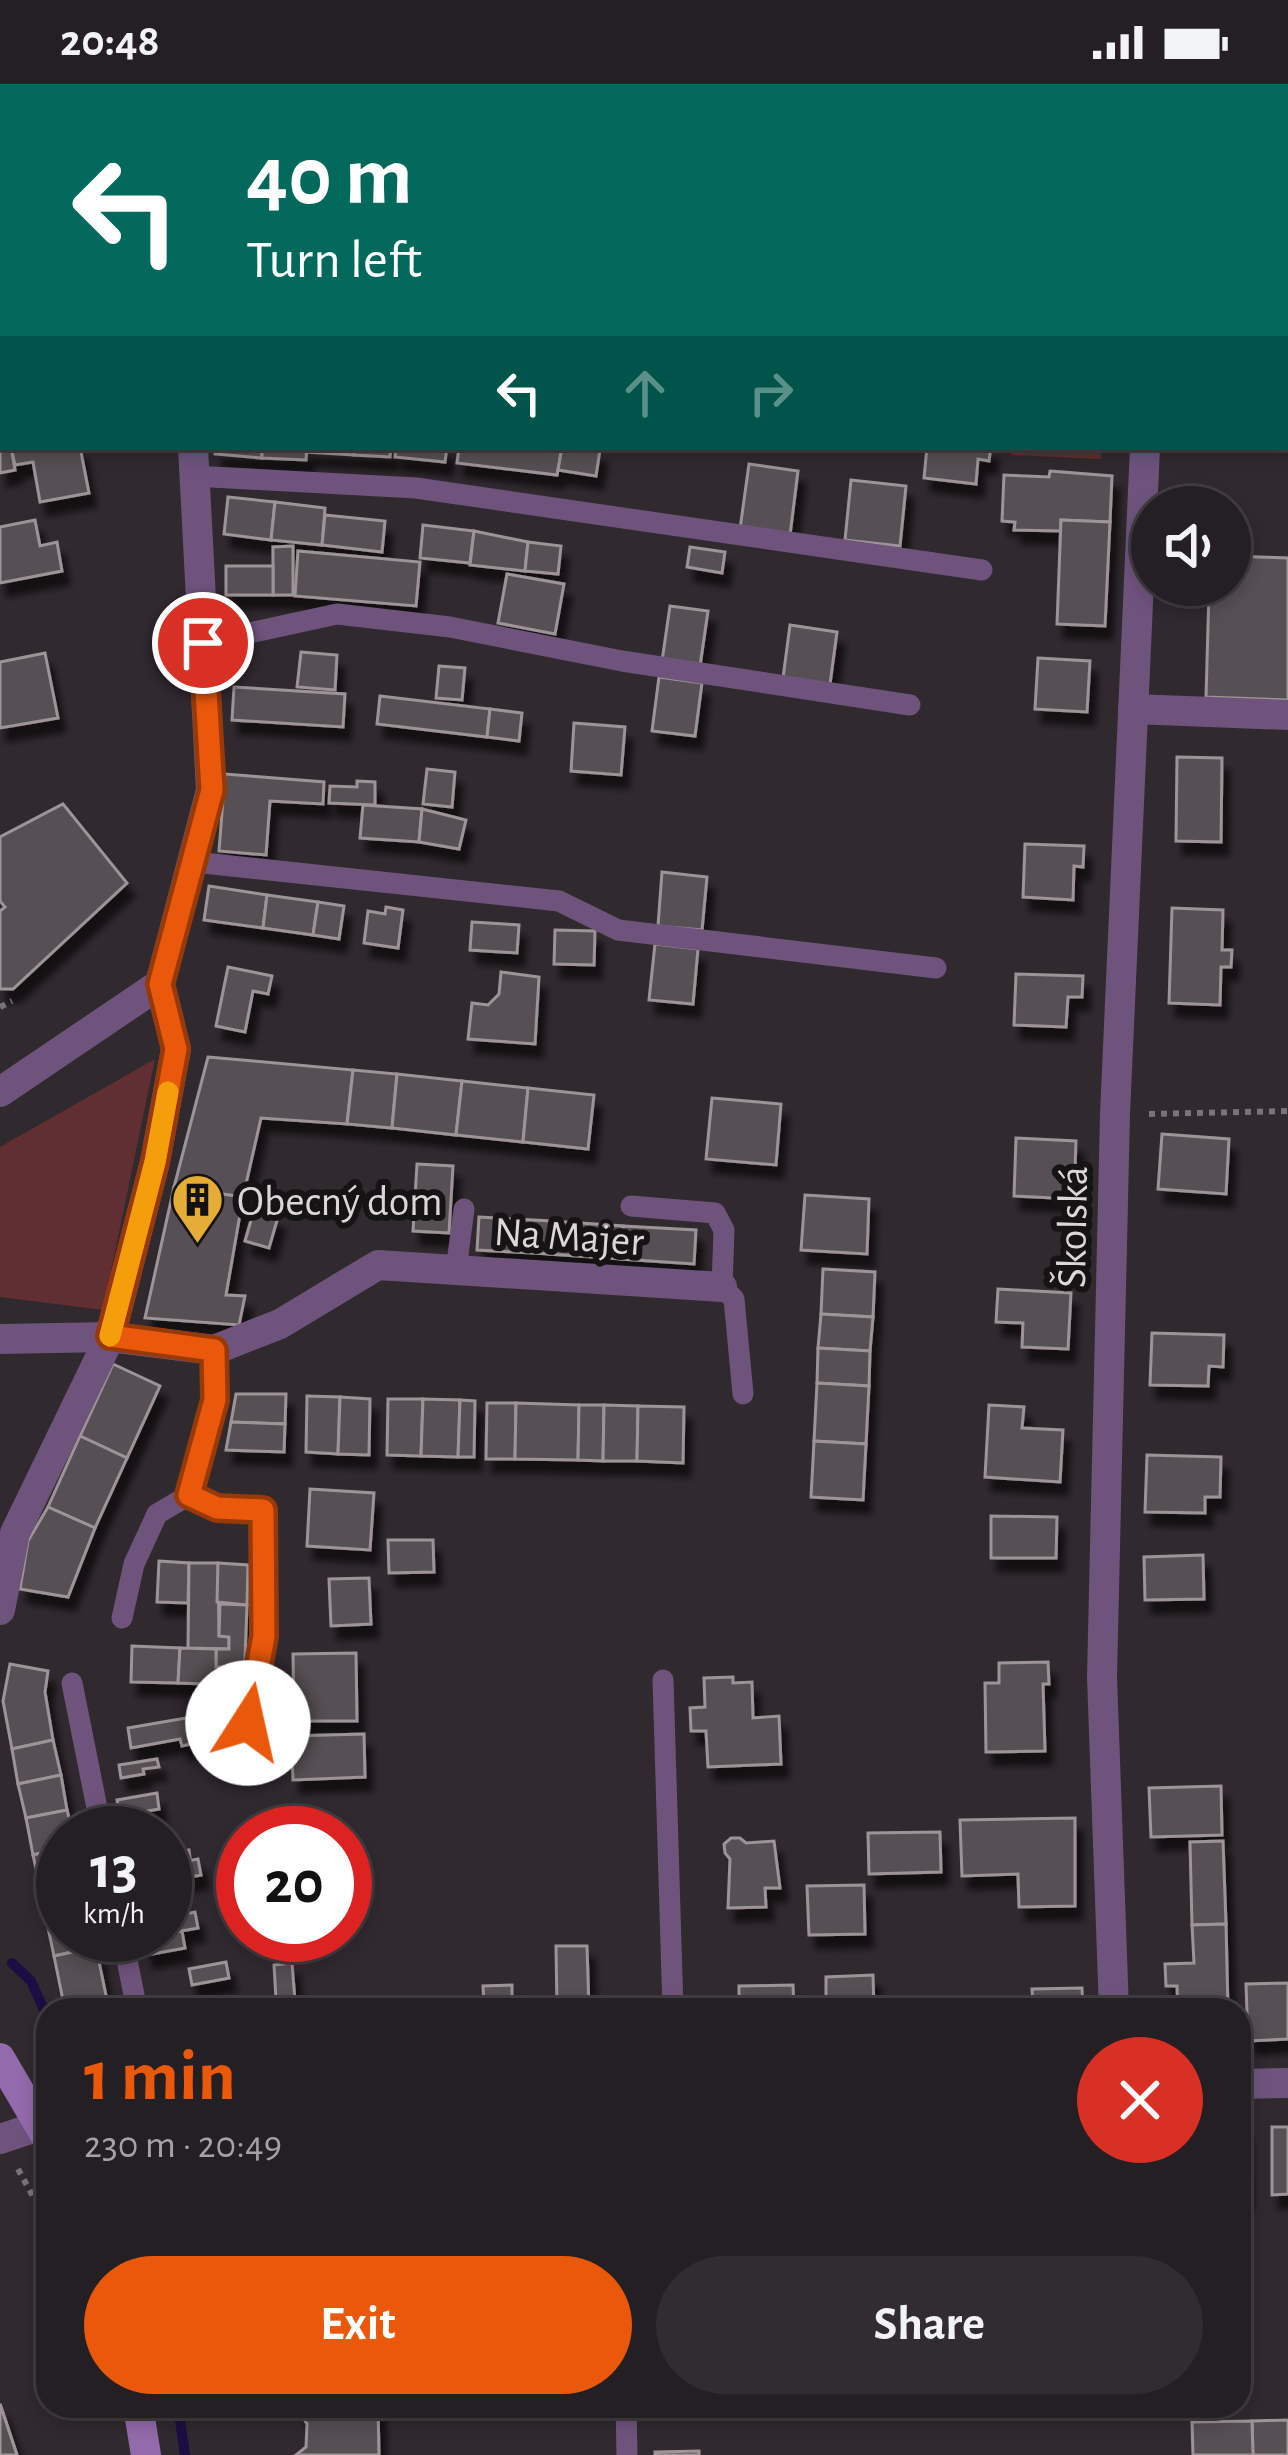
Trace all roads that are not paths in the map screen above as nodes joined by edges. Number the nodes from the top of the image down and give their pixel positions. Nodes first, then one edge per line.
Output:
1 (1145, 450) edge
2 (193, 461) edge
3 (982, 570) dead end
4 (203, 643) junction
5 (910, 705) dead end
6 (1133, 709) junction
7 (1288, 715) edge
8 (194, 862) junction
9 (937, 968) dead end
10 (160, 984) junction
11 (0, 1092) edge
12 (632, 1206) dead end
13 (464, 1209) dead end
14 (456, 1270) junction
15 (722, 1287) junction
16 (110, 1336) junction
17 (0, 1339) edge
18 (214, 1350) junction
19 (743, 1394) dead end
20 (189, 1495) junction
21 (0, 1610) edge
22 (122, 1618) dead end
23 (663, 1680) dead end
24 (72, 1683) dead end
25 (248, 1723) dead end
26 (97, 1806) edge
27 (127, 1962) edge
28 (135, 1998) edge
29 (673, 1998) edge
30 (1114, 1998) edge
31 (0, 2058) edge
32 (1288, 2083) edge
33 (1251, 2084) edge
34 (36, 2114) edge
35 (36, 2132) edge
36 (0, 2139) edge
37 (140, 2418) edge
38 (626, 2418) edge
39 (146, 2455) edge
40 (627, 2455) edge

1 - 6 street, Školská
2 - 3 lane
2 - 4 street
4 - 5 lane
4 - 8 street
6 - 7 street
6 - 30 street, Školská
8 - 9 lane
8 - 10 street
10 - 11 street
10 - 16 street
12 - 15 lane
13 - 14 lane
14 - 15 street, Na Majer
14 - 18 street, Na Majer
15 - 19 lane
16 - 17 street, Na Majer
16 - 18 street, Na Majer
16 - 21 street
18 - 20 lane
20 - 22 lane
20 - 25 lane
23 - 29 lane
24 - 26 lane
27 - 28 lane
31 - 34 main road
32 - 33 street
35 - 36 street
37 - 39 main road
38 - 40 lane

